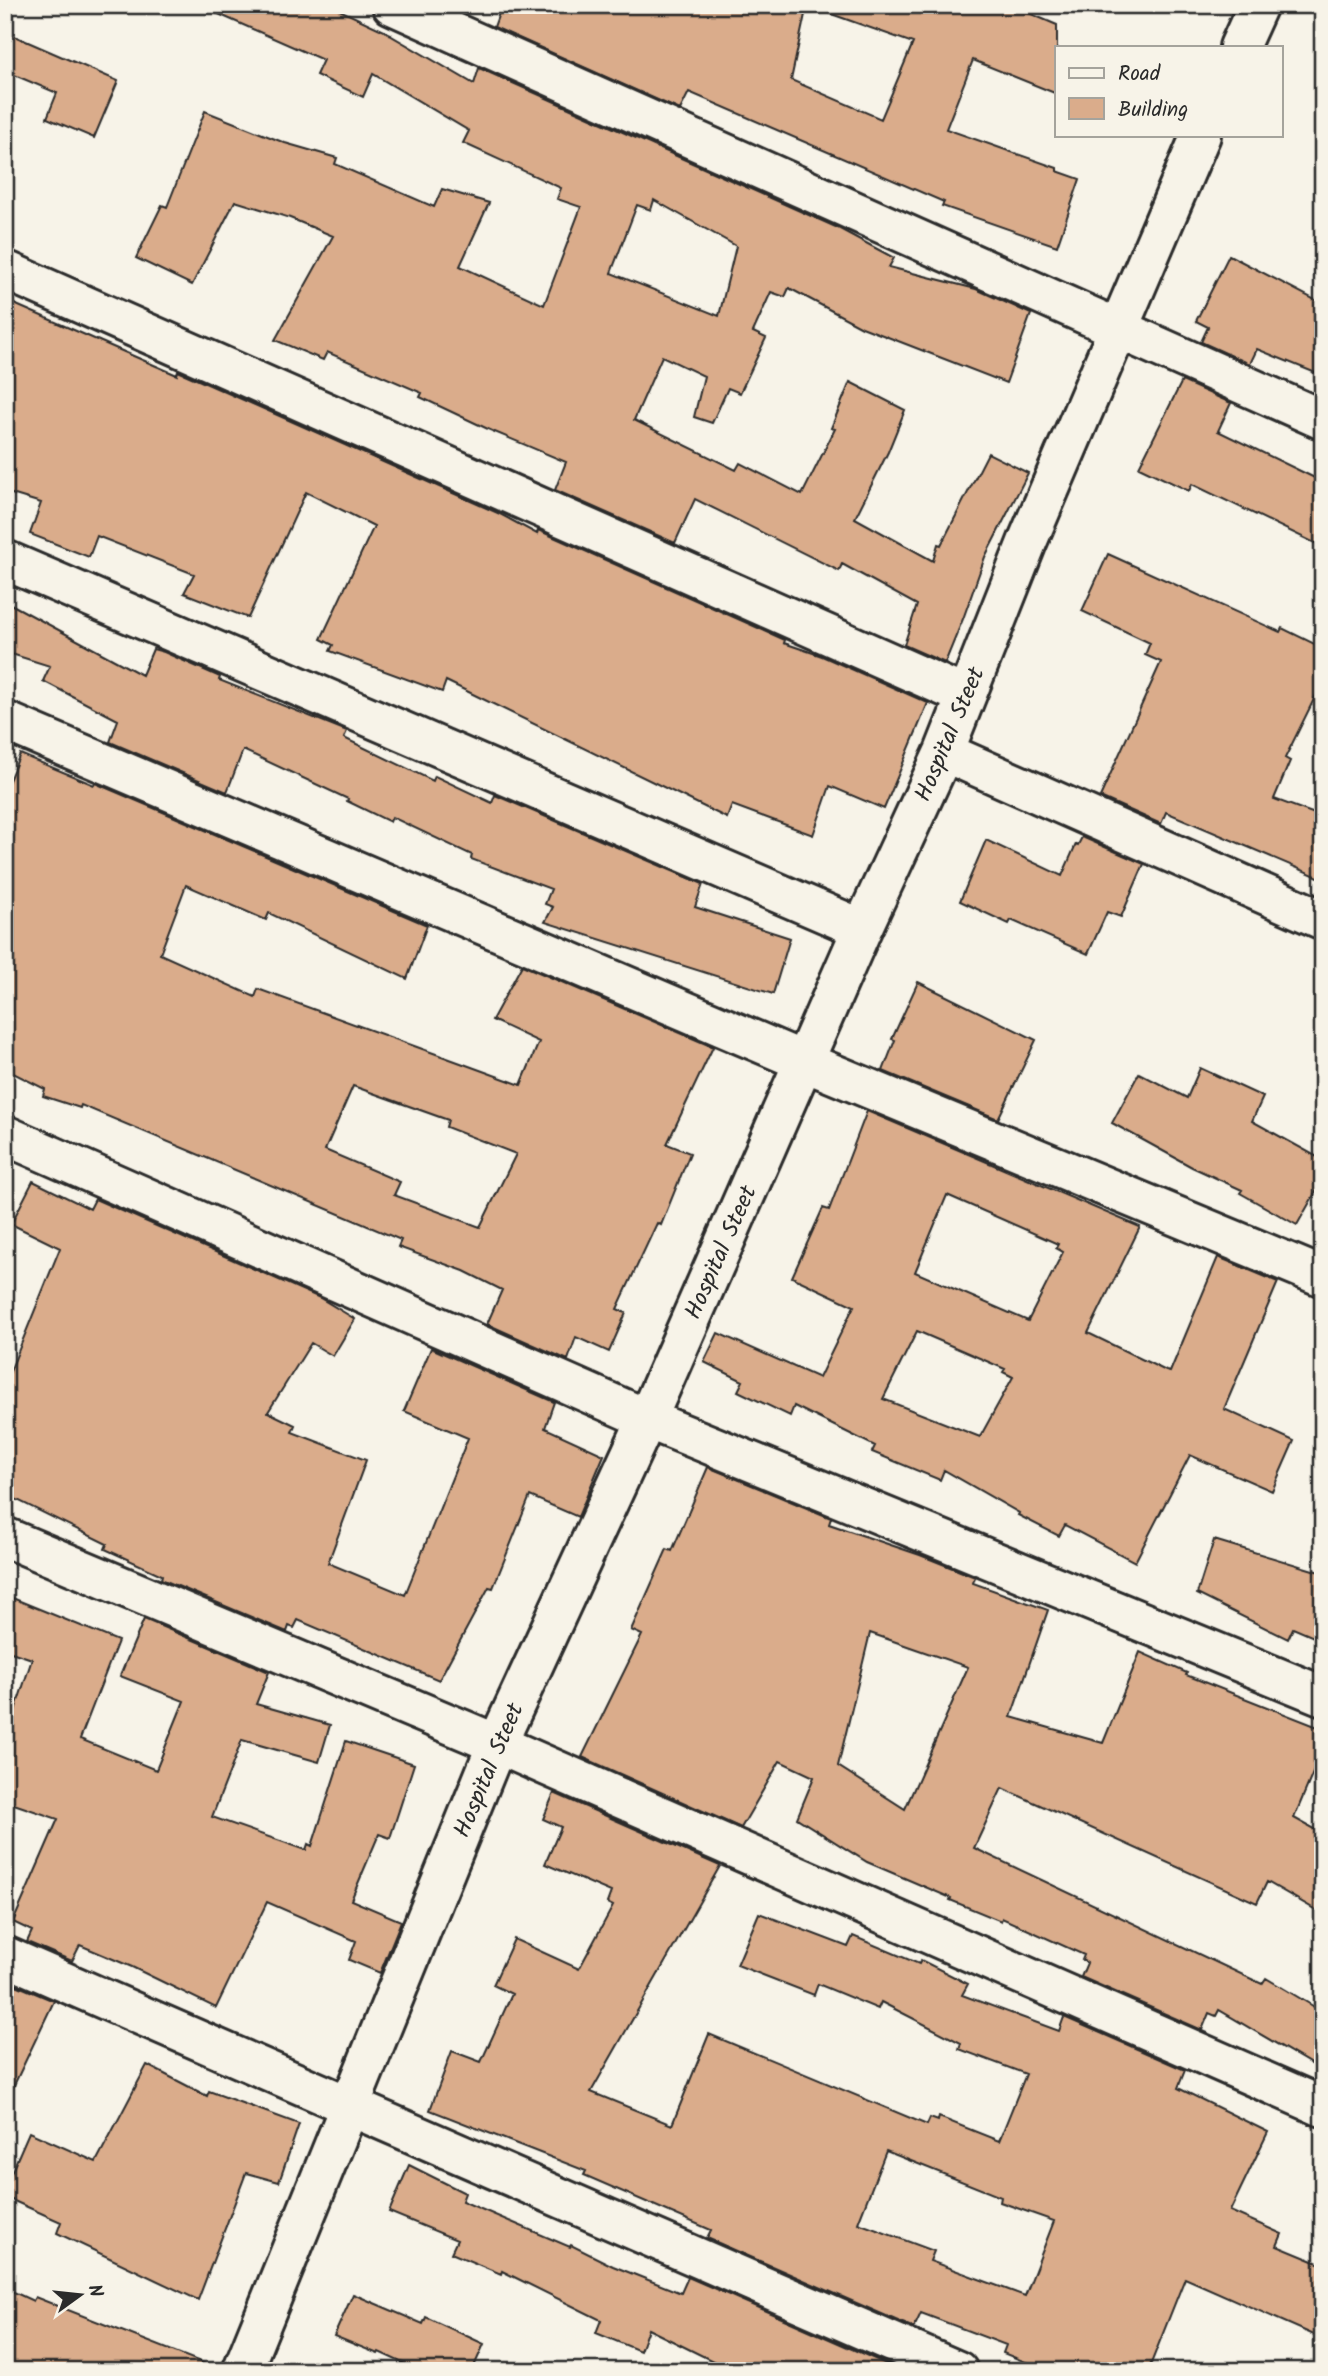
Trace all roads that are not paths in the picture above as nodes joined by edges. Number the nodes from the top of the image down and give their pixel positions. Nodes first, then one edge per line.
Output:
1 (392, 5) edge
2 (1258, 5) edge
3 (1239, 46) edge
4 (1201, 136) edge
5 (5, 270) edge
6 (1117, 329) junction
7 (1323, 420) edge
8 (5, 560) edge
9 (966, 696) junction
10 (5, 721) edge
11 (944, 752) junction
12 (1323, 920) edge
13 (862, 929) junction
14 (805, 1062) junction
15 (5, 1135) edge
16 (1323, 1277) edge
17 (647, 1419) junction
18 (5, 1537) edge
19 (1323, 1696) edge
20 (498, 1744) junction
21 (5, 1956) edge
22 (350, 2105) junction
23 (1323, 2107) edge
24 (242, 2371) edge
25 (958, 2371) edge

1 - 6 street
2 - 3 street
4 - 6 street, Hospital Steet
5 - 9 street
6 - 7 street
6 - 9 street, Hospital Steet
8 - 13 street
9 - 11 street, Hospital Steet
10 - 14 street
11 - 12 street
11 - 13 street, Hospital Steet
13 - 14 street, Hospital Steet
14 - 16 street
14 - 17 street, Hospital Steet
15 - 17 street
17 - 19 street
17 - 20 street, Hospital Steet
18 - 20 street
20 - 22 street, Hospital Steet
20 - 23 street
21 - 22 street
22 - 24 street, Hospital Steet
22 - 25 street

